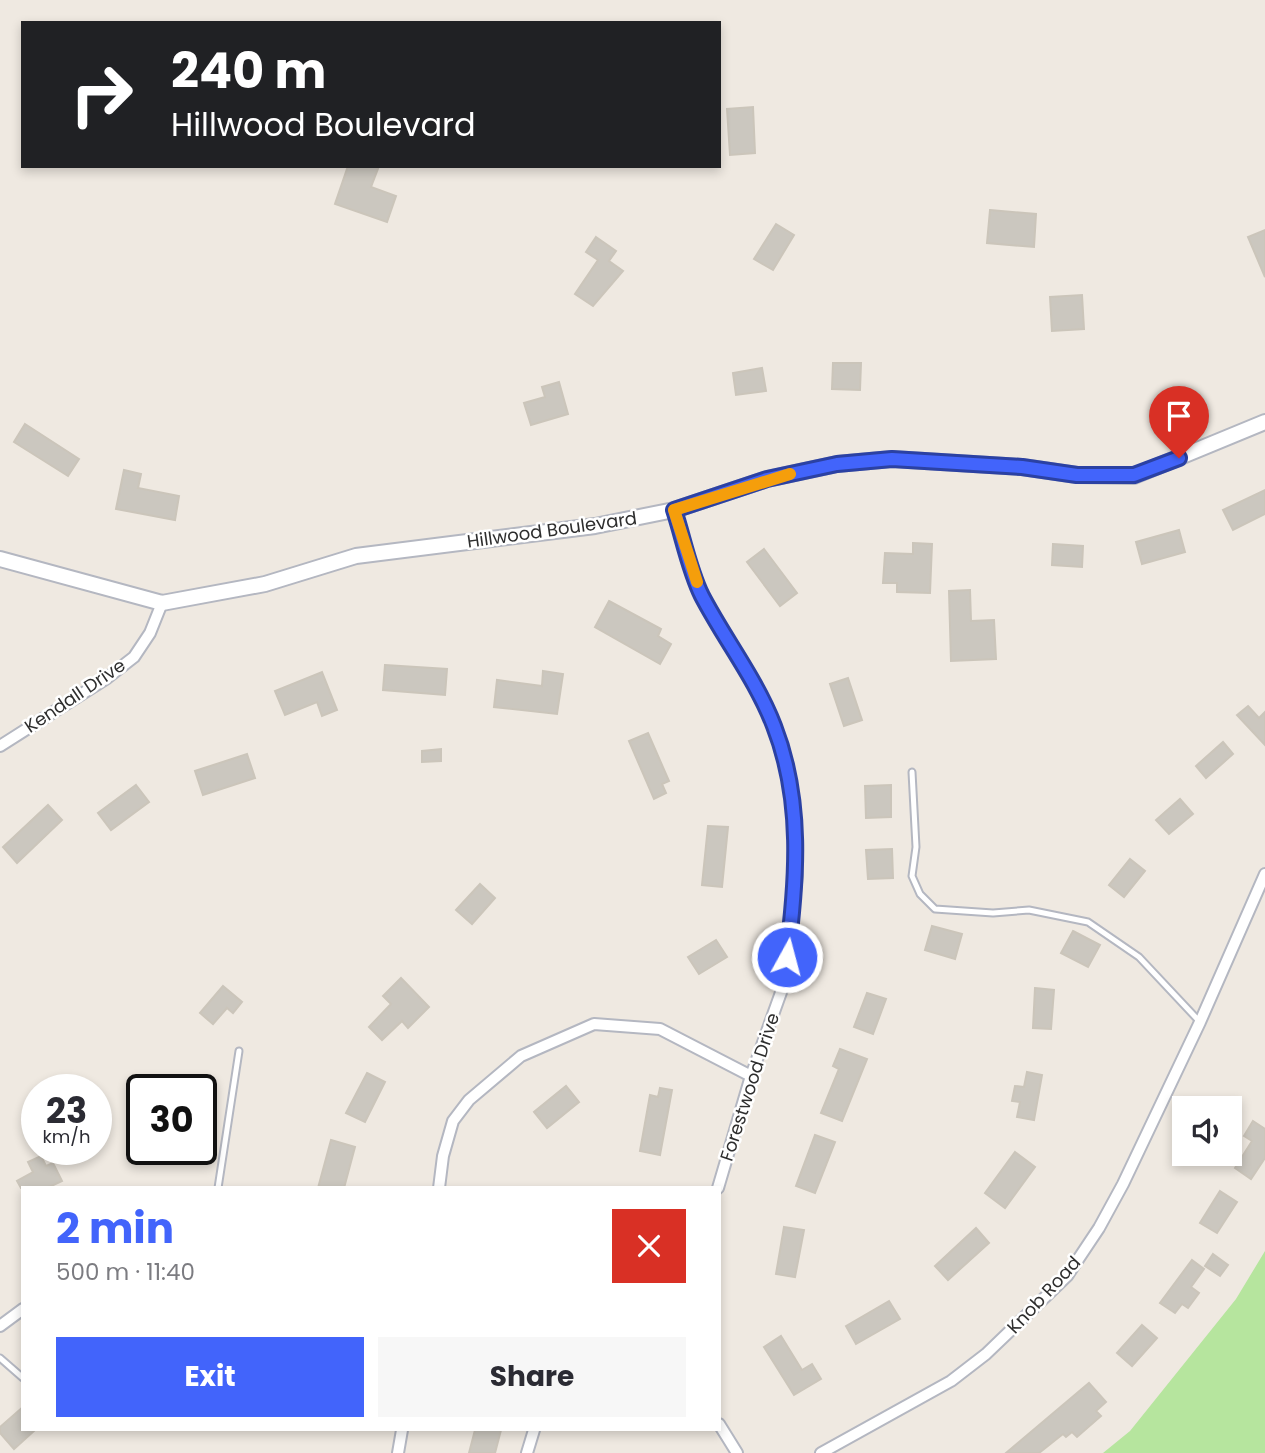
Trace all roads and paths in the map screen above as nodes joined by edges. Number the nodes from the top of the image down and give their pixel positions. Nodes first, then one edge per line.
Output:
1 (1265, 422) edge
2 (674, 510) junction
3 (0, 559) edge
4 (162, 603) junction
5 (0, 746) edge
6 (912, 772) dead end
7 (1265, 874) edge
8 (1200, 1022) junction
9 (239, 1051) dead end
10 (751, 1076) junction
11 (218, 1186) edge
12 (439, 1186) edge
13 (720, 1186) edge
14 (21, 1309) edge
15 (0, 1325) edge
16 (0, 1357) edge
17 (21, 1376) edge
18 (721, 1427) edge
19 (402, 1431) edge
20 (534, 1431) edge
21 (398, 1453) edge
22 (527, 1453) edge
23 (737, 1453) edge
24 (821, 1453) edge

1 - 2 street, Hillwood Boulevard
2 - 4 street, Hillwood Boulevard
2 - 10 street, Forestwood Drive
3 - 4 street, Hillwood Boulevard
4 - 5 street, Kendall Drive
6 - 8 lane
7 - 8 street, Knob Road
8 - 24 street, Knob Road
9 - 11 lane
10 - 12 street
10 - 13 street, Forestwood Drive
14 - 15 street
16 - 17 lane
18 - 23 street
19 - 21 street
20 - 22 street

